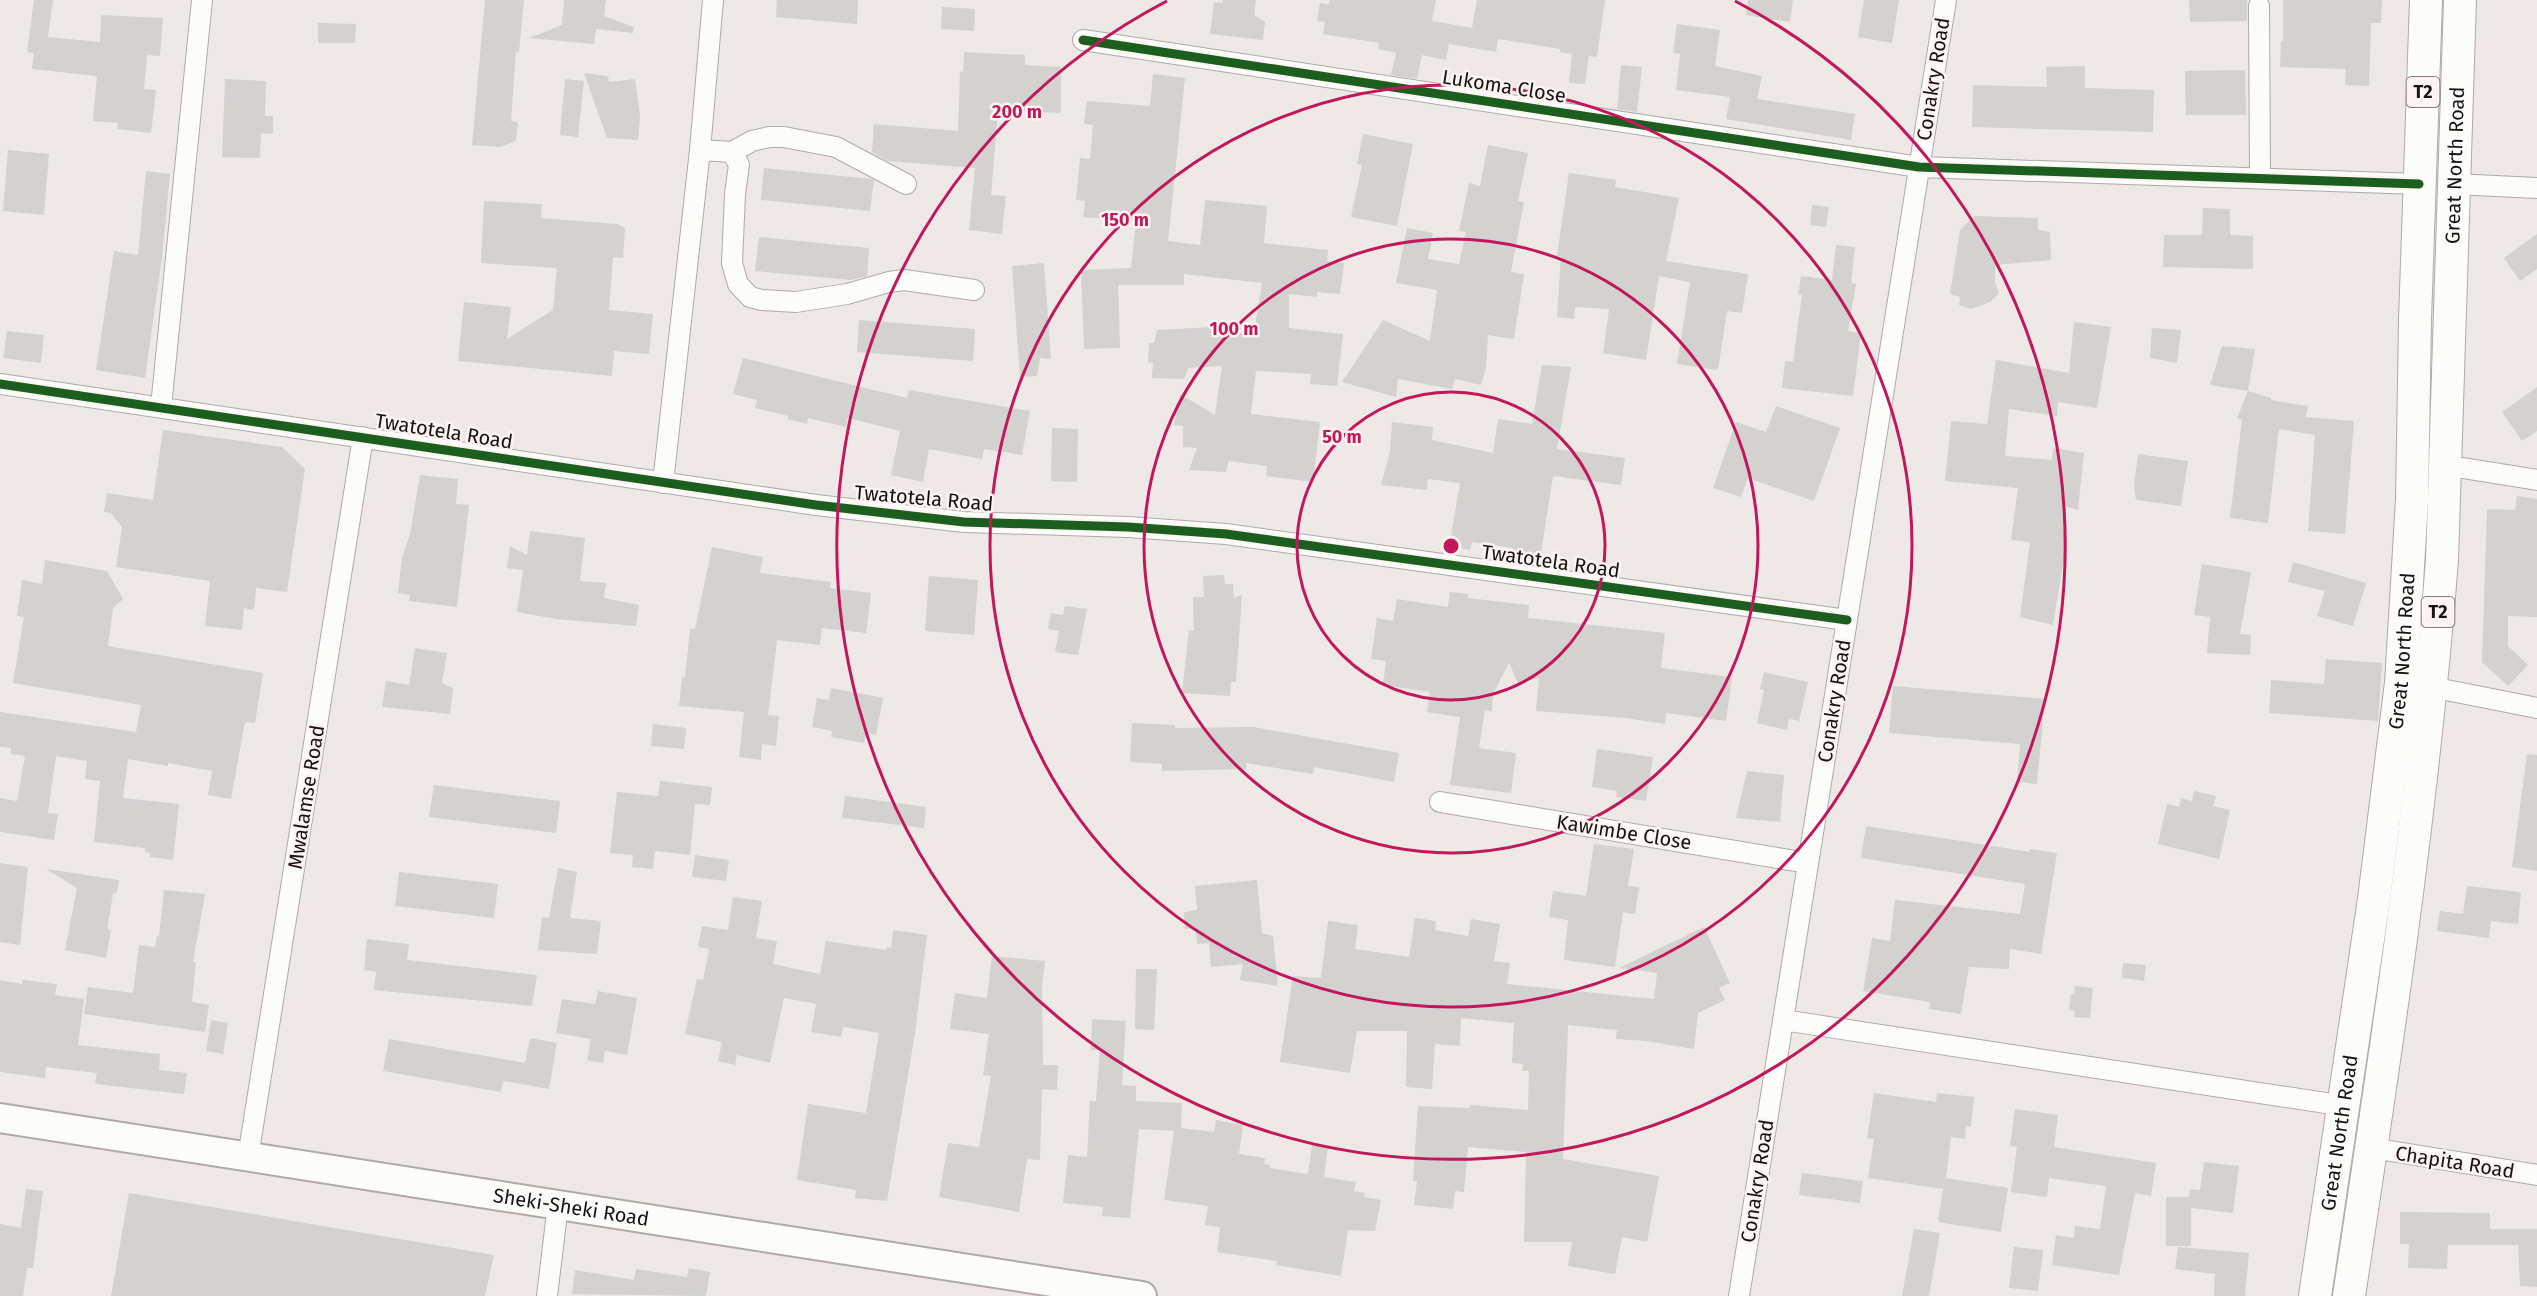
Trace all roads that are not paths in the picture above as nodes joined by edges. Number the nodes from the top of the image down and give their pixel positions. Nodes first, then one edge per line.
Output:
1 (202, 0) edge
2 (713, 0) edge
3 (1946, 0) edge
4 (2426, 0) edge
5 (2460, 0) edge
6 (2259, 6) dead end
7 (1083, 40) dead end
8 (700, 150) junction
9 (732, 152) junction
10 (1919, 167) junction
11 (2260, 178) junction
12 (906, 184) dead end
13 (2419, 184) junction
14 (2454, 184) junction
15 (2537, 188) edge
16 (974, 290) dead end
17 (0, 384) edge
18 (161, 407) junction
19 (363, 437) junction
20 (2444, 465) junction
21 (2537, 480) edge
22 (663, 483) junction
23 (1847, 621) junction
24 (2416, 685) junction
25 (2537, 708) edge
26 (1440, 802) dead end
27 (1808, 863) junction
28 (1783, 1020) junction
29 (2345, 1106) junction
30 (0, 1118) edge
31 (2373, 1148) junction
32 (249, 1157) junction
33 (2537, 1175) edge
34 (558, 1205) junction
35 (1126, 1295) edge
36 (547, 1296) edge
37 (1739, 1296) edge
38 (2315, 1296) edge
39 (2349, 1296) edge

1 - 18 street
2 - 8 street
3 - 10 street, Conakry Road
4 - 13 main road, Great North Road / T2
5 - 14 main road, Great North Road / T2
6 - 11 street
7 - 10 street, Lukoma Close
8 - 9 street
8 - 22 street
9 - 12 street
9 - 16 street
10 - 11 street, Lukoma Close
10 - 23 street, Conakry Road
11 - 13 street, Lukoma Close
13 - 24 main road, Great North Road / T2
14 - 15 street
14 - 20 main road, Great North Road / T2
17 - 18 street, Twatotela Road
18 - 19 street, Twatotela Road
19 - 22 street, Twatotela Road
19 - 32 street, Mwalamse Road
20 - 21 street
20 - 24 main road, Great North Road / T2
22 - 23 street, Twatotela Road
23 - 27 street, Conakry Road
24 - 25 street
24 - 29 main road, Great North Road / T2
24 - 31 main road, Great North Road / T2
26 - 27 street, Kawimbe Close
27 - 28 street, Conakry Road
28 - 29 street
28 - 37 street, Conakry Road
29 - 38 main road, Great North Road / T2
30 - 32 street, Sheki-Sheki Road
31 - 33 street, Chapita Road
31 - 39 main road, Great North Road / T2
32 - 34 street, Sheki-Sheki Road
34 - 35 street, Sheki-Sheki Road
34 - 36 street

